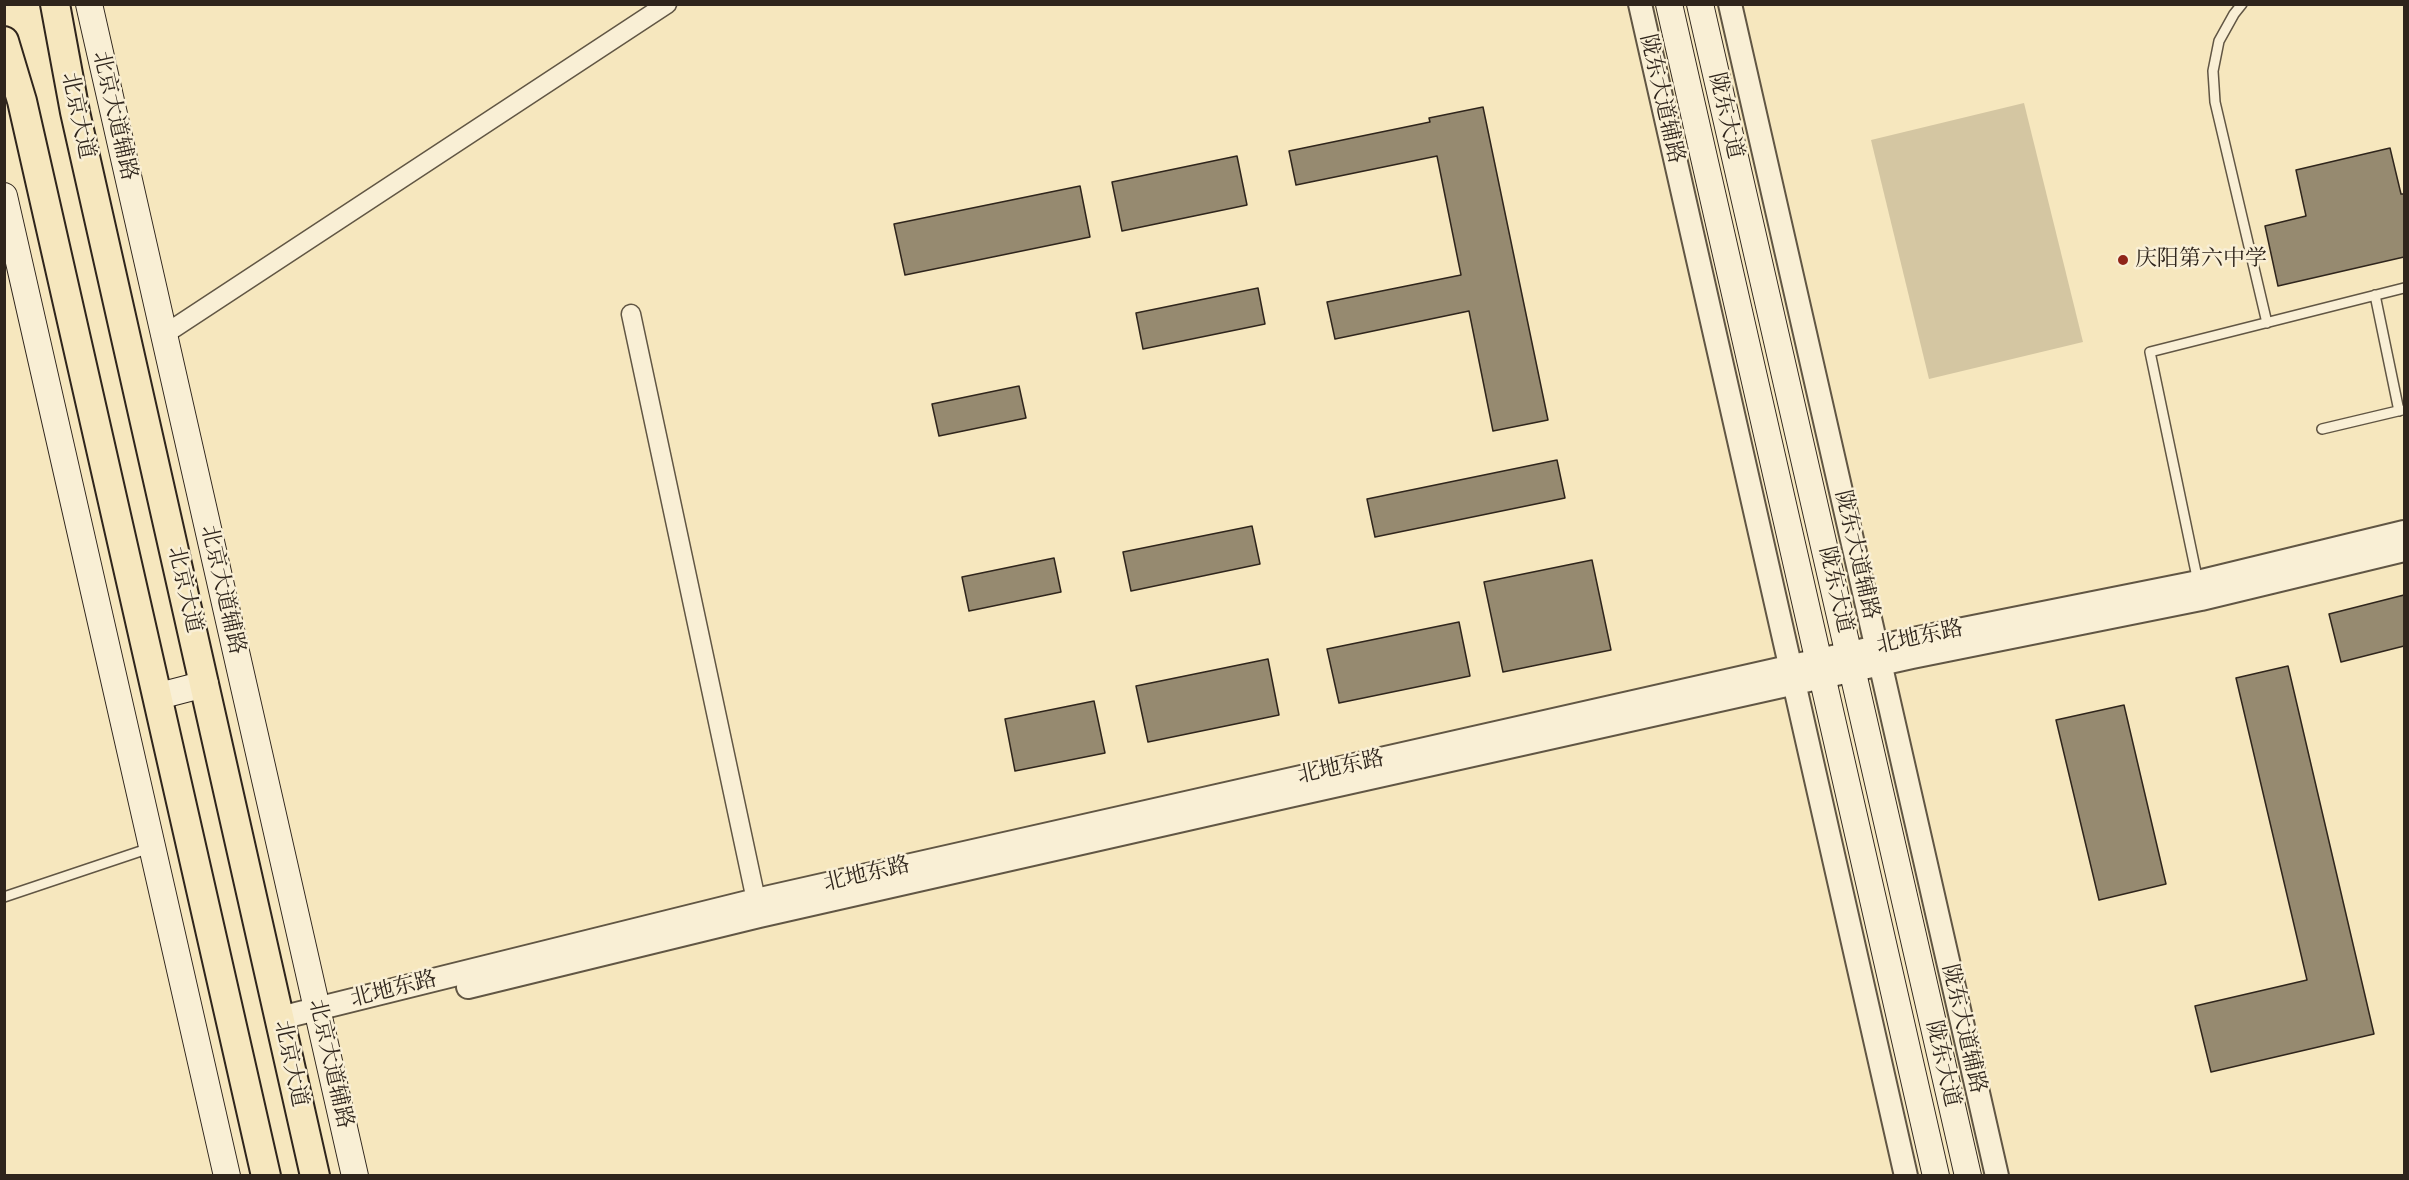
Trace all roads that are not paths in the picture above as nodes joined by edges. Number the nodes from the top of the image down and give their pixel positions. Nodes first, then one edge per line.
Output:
1 (55, 4) edge
2 (89, 4) edge
3 (668, 4) edge
4 (1730, 4) edge
5 (2242, 4) edge
6 (1700, 5) edge
7 (1670, 8) edge
8 (1641, 11) edge
9 (4, 42) edge
10 (4, 196) edge
11 (2404, 288) edge
12 (2375, 296) junction
13 (631, 314) dead end
14 (2267, 323) junction
15 (165, 334) junction
16 (2402, 410) edge
17 (2322, 429) dead end
18 (2404, 532) edge
19 (2404, 550) edge
20 (2198, 582) junction
21 (1878, 656) junction
22 (1851, 662) junction
23 (1821, 669) junction
24 (1792, 676) junction
25 (205, 684) junction
26 (159, 696) junction
27 (153, 848) junction
28 (4, 897) edge
29 (756, 900) junction
30 (319, 1016) junction
31 (282, 1026) junction
32 (227, 1176) edge
33 (266, 1176) edge
34 (315, 1176) edge
35 (356, 1176) edge
36 (1906, 1176) edge
37 (1936, 1176) edge
38 (1968, 1176) edge
39 (1997, 1176) edge

1 - 25 main road, 北京大道
2 - 15 main road, 北京大道辅路
3 - 15 street
4 - 21 street, 陇东大道辅路
5 - 14 lane
6 - 7 street
6 - 22 main road, 陇东大道
7 - 8 street
7 - 23 main road, 陇东大道
8 - 24 street, 陇东大道辅路
9 - 26 main road
10 - 27 main road
11 - 12 lane
12 - 14 lane
12 - 16 lane
13 - 29 street
14 - 20 lane
15 - 30 main road, 北京大道辅路
16 - 17 lane
18 - 20 street, 北地东路
19 - 21 street, 北地东路
20 - 21 street, 北地东路
21 - 22 street, 北地东路
21 - 39 street, 陇东大道辅路
22 - 23 street, 北地东路
22 - 38 main road, 陇东大道
23 - 24 street, 北地东路
23 - 37 main road, 陇东大道
24 - 29 street, 北地东路
24 - 30 street, 北地东路
24 - 36 street, 陇东大道辅路
25 - 26 main road
25 - 31 main road, 北京大道
26 - 33 main road
27 - 28 lane
27 - 32 main road
29 - 30 street, 北地东路
30 - 31 street, 北地东路
30 - 35 main road, 北京大道辅路
31 - 34 main road, 北京大道

